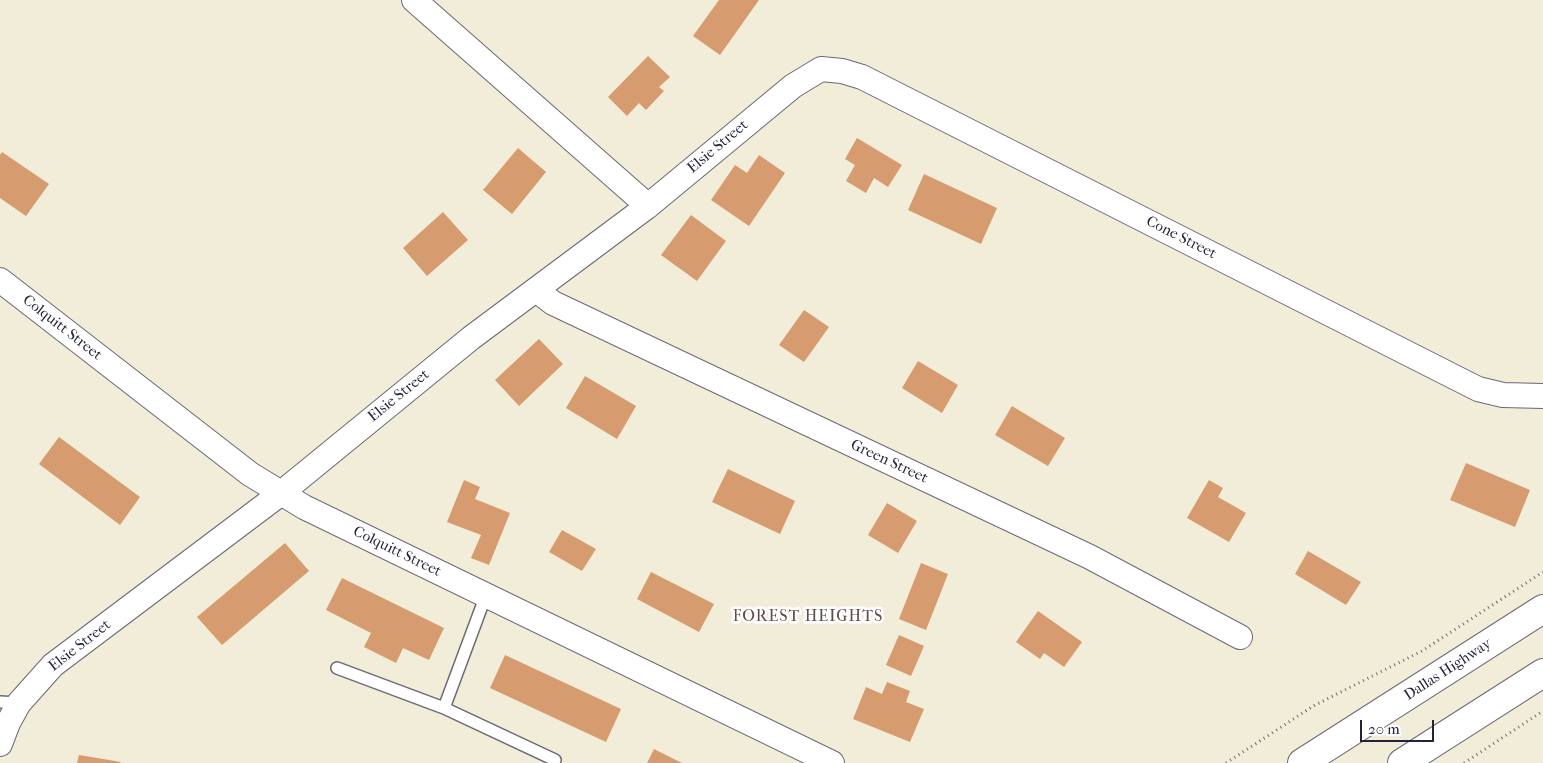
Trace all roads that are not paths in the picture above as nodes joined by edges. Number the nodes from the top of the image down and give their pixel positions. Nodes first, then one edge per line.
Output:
1 (414, 0) edge
2 (821, 69) joint
3 (648, 206) junction
4 (0, 280) edge
5 (536, 290) junction
6 (1543, 396) edge
7 (280, 494) junction
8 (486, 595) junction
9 (1543, 609) edge
10 (1240, 637) dead end
11 (337, 668) dead end
12 (1543, 673) edge
13 (10, 703) edge
14 (444, 708) junction
15 (0, 744) edge
16 (555, 760) dead end
17 (832, 763) edge
18 (1302, 763) edge
19 (1402, 763) edge

1 - 3 street
2 - 3 street, Elsie Street
2 - 6 street, Cone Street
3 - 5 street, Elsie Street
4 - 7 street, Colquitt Street
5 - 7 street, Elsie Street
5 - 10 street, Green Street
7 - 8 street, Colquitt Street
7 - 13 street, Elsie Street
8 - 14 lane
8 - 17 street, Colquitt Street
9 - 18 main road, Dallas Highway
11 - 14 lane
12 - 19 main road
13 - 15 street, Elsie Street
14 - 16 lane

